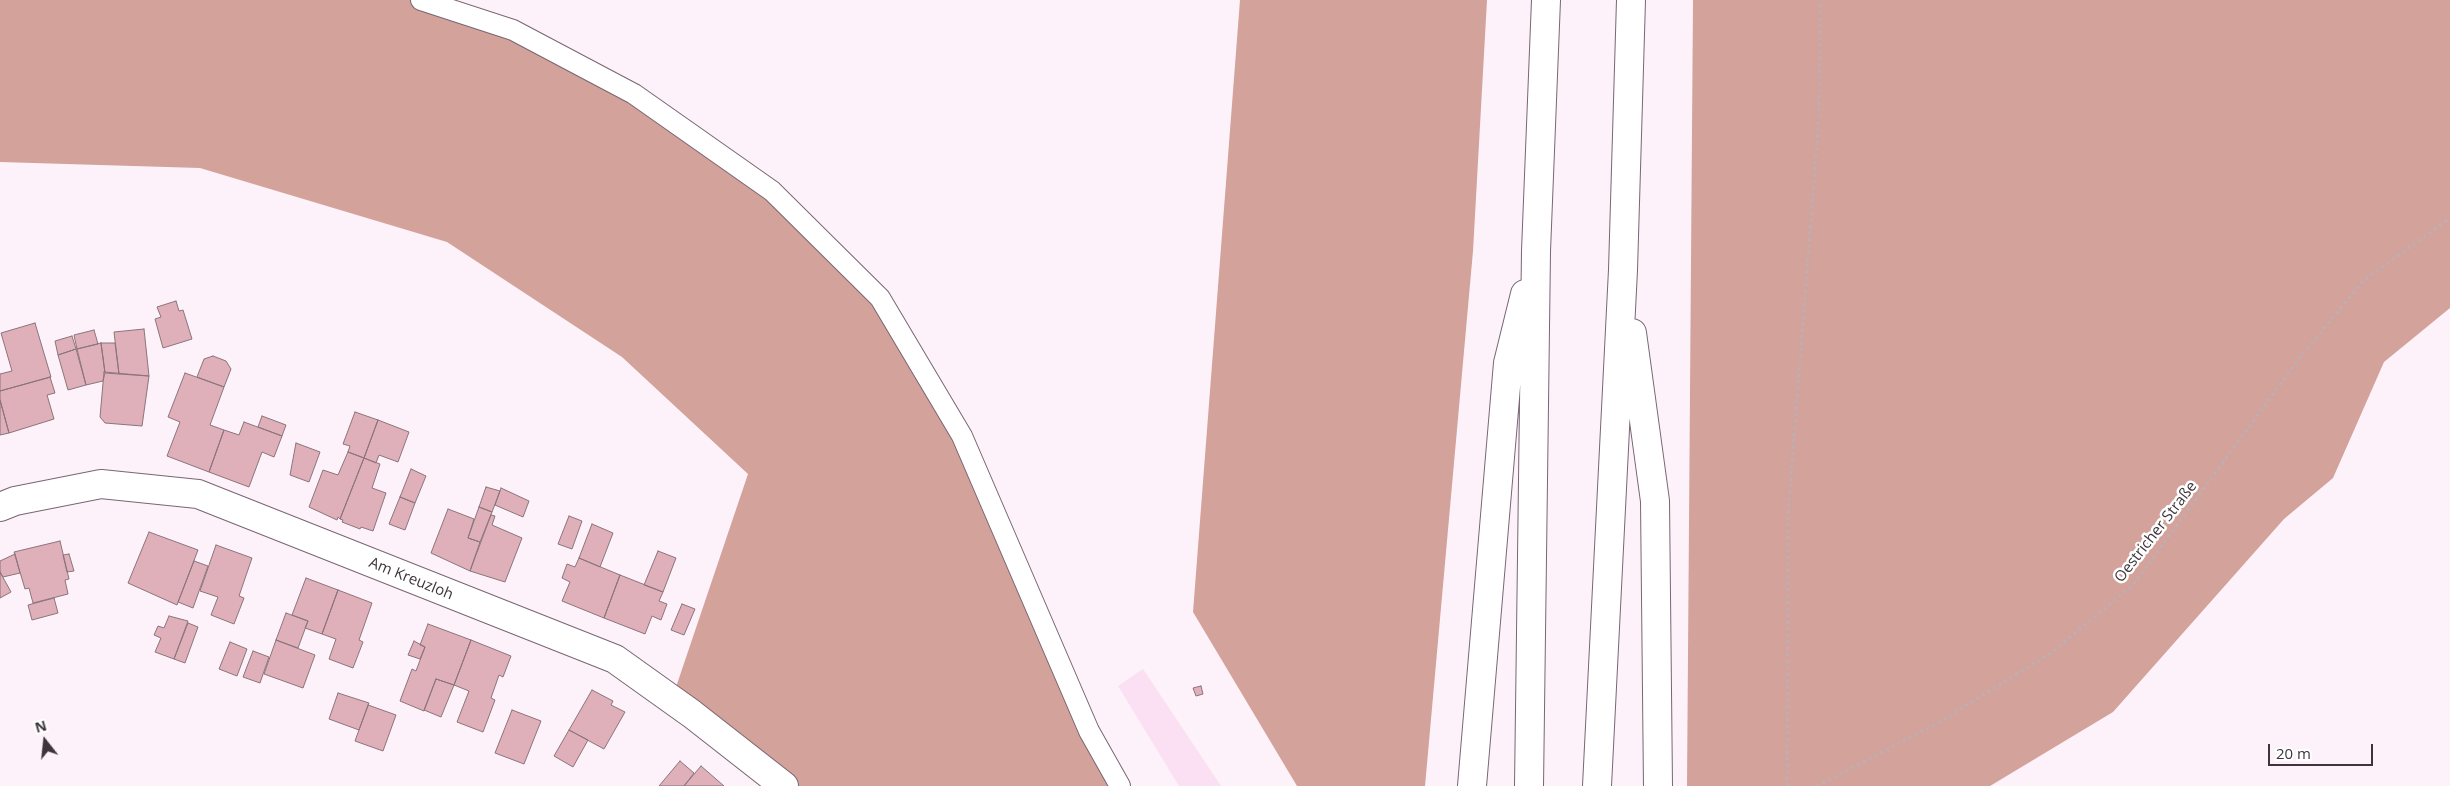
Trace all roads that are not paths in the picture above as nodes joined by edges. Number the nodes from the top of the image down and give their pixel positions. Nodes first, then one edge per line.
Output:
1 (421, 0) edge
2 (1546, 0) edge
3 (1631, 0) edge
4 (1536, 251) junction
5 (1623, 270) junction
6 (0, 507) edge
7 (784, 786) edge
8 (1120, 786) edge
9 (1472, 786) edge
10 (1529, 786) edge
11 (1597, 786) edge
12 (1658, 786) edge

1 - 8 lane
2 - 4 main road
3 - 5 main road
4 - 9 main road
4 - 10 main road
5 - 11 main road
5 - 12 main road
6 - 7 main road, Am Kreuzloh

